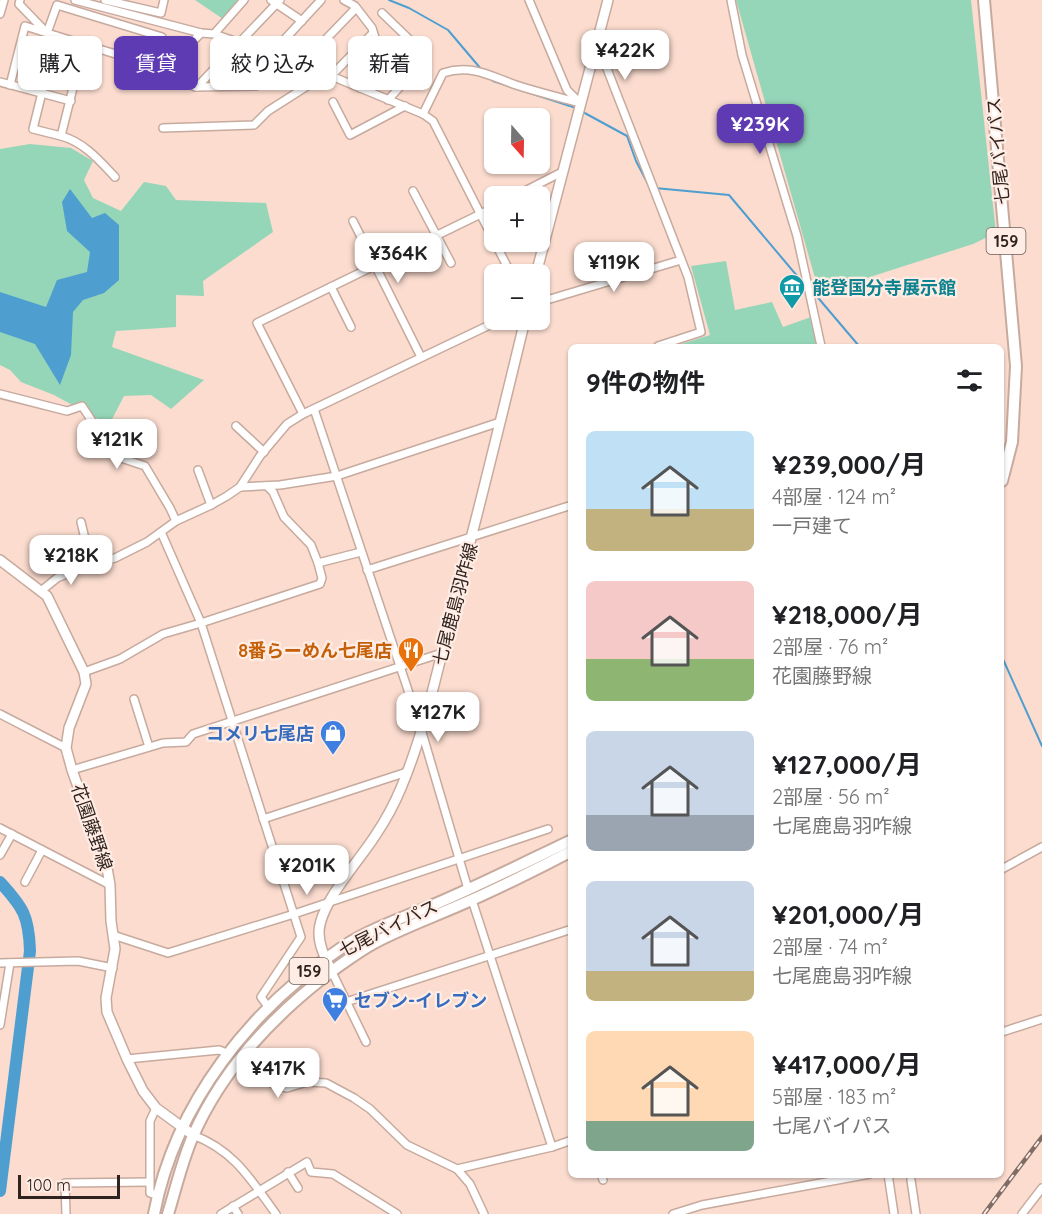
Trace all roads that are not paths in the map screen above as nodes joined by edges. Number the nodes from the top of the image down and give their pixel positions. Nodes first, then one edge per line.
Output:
1 (4, 0) edge
2 (21, 0) edge
3 (75, 0) edge
4 (105, 0) edge
5 (164, 0) edge
6 (244, 0) edge
7 (321, 0) edge
8 (344, 0) edge
9 (529, 0) edge
10 (608, 0) edge
11 (731, 0) edge
12 (984, 0) edge
13 (276, 1) edge
14 (96, 2) edge
15 (126, 2) edge
16 (356, 8) junction
17 (382, 12) dead end
18 (0, 14) edge
19 (29, 14) junction
20 (302, 21) junction
21 (26, 26) junction
22 (47, 33) junction
23 (201, 33) junction
24 (373, 33) junction
25 (214, 34) junction
26 (56, 36) edge
27 (198, 36) edge
28 (220, 36) edge
29 (244, 36) edge
30 (288, 36) edge
31 (329, 36) edge
32 (374, 36) edge
33 (406, 36) edge
34 (597, 43) junction
35 (102, 50) edge
36 (336, 68) edge
37 (210, 73) edge
38 (0, 82) edge
39 (10, 85) junction
40 (198, 86) edge
41 (43, 90) edge
42 (73, 90) edge
43 (303, 90) edge
44 (365, 90) edge
45 (397, 90) edge
46 (42, 93) junction
47 (388, 100) junction
48 (70, 101) junction
49 (333, 102) dead end
50 (405, 106) junction
51 (579, 107) junction
52 (423, 114) junction
53 (163, 128) dead end
54 (61, 136) junction
55 (562, 172) junction
56 (115, 177) dead end
57 (534, 186) edge
58 (413, 191) dead end
59 (484, 213) edge
60 (480, 215) junction
61 (353, 220) dead end
62 (436, 236) junction
63 (681, 260) junction
64 (451, 263) dead end
65 (506, 264) edge
66 (539, 264) edge
67 (375, 266) junction
68 (331, 287) junction
69 (550, 299) edge
70 (351, 327) dead end
71 (484, 327) edge
72 (523, 330) edge
73 (664, 344) edge
74 (821, 344) edge
75 (421, 357) junction
76 (0, 394) edge
77 (314, 409) junction
78 (303, 414) junction
79 (500, 422) junction
80 (236, 426) dead end
81 (264, 452) junction
82 (198, 470) dead end
83 (1004, 473) edge
84 (337, 476) junction
85 (267, 486) junction
86 (240, 487) junction
87 (211, 505) junction
88 (568, 506) edge
89 (176, 521) junction
90 (81, 522) dead end
91 (161, 532) junction
92 (473, 536) junction
93 (361, 552) junction
94 (0, 560) edge
95 (318, 563) junction
96 (90, 564) junction
97 (367, 570) junction
98 (41, 591) junction
99 (201, 623) junction
100 (442, 653) junction
101 (400, 668) junction
102 (84, 672) junction
103 (134, 699) dead end
104 (0, 714) edge
105 (233, 722) junction
106 (421, 729) junction
107 (149, 747) junction
108 (66, 748) junction
109 (72, 770) junction
110 (407, 772) junction
111 (263, 819) junction
112 (0, 828) edge
113 (548, 829) dead end
114 (12, 834) junction
115 (568, 842) edge
116 (1042, 847) edge
117 (42, 850) junction
118 (568, 853) edge
119 (0, 855) edge
120 (459, 859) junction
121 (1004, 868) edge
122 (25, 882) dead end
123 (110, 885) junction
124 (468, 889) junction
125 (472, 900) junction
126 (329, 902) junction
127 (294, 914) junction
128 (568, 930) edge
129 (113, 935) junction
130 (490, 956) junction
131 (326, 959) junction
132 (0, 963) edge
133 (10, 963) junction
134 (113, 968) junction
135 (332, 972) junction
136 (346, 1002) junction
137 (269, 1008) junction
138 (1042, 1019) edge
139 (0, 1025) edge
140 (1004, 1031) edge
141 (366, 1042) dead end
142 (227, 1053) junction
143 (127, 1059) junction
144 (237, 1061) junction
145 (156, 1108) junction
146 (188, 1132) junction
147 (568, 1141) edge
148 (552, 1147) junction
149 (457, 1169) junction
150 (288, 1172) junction
151 (848, 1178) edge
152 (889, 1178) edge
153 (911, 1180) dead end
154 (150, 1182) junction
155 (298, 1188) dead end
156 (1042, 1188) edge
157 (260, 1191) junction
158 (159, 1196) junction
159 (233, 1206) junction
160 (66, 1214) edge
161 (154, 1214) edge
162 (168, 1214) edge
163 (221, 1214) edge
164 (238, 1214) edge
165 (276, 1214) edge
166 (397, 1214) edge
167 (484, 1214) edge
168 (673, 1214) edge
169 (894, 1214) edge
170 (916, 1214) edge
171 (1022, 1214) edge

1 - 18 street
2 - 19 street
3 - 14 street
4 - 15 street
5 - 15 street
6 - 25 street
7 - 20 street
8 - 16 street
9 - 51 street
10 - 34 main road
11 - 74 street
12 - 83 highway, 七尾バイパス / 159
13 - 20 street
13 - 29 street
14 - 23 street
16 - 24 street
16 - 31 street
17 - 33 street
19 - 21 street
19 - 22 street
20 - 30 street
21 - 22 street
21 - 39 street
22 - 26 street
22 - 35 street
23 - 25 street
23 - 27 street
24 - 32 street
24 - 36 street
25 - 28 street
34 - 51 main road
34 - 63 street
37 - 40 street
38 - 39 street
39 - 46 street
41 - 46 street
42 - 48 street
43 - 53 street
44 - 47 street
45 - 47 street
46 - 48 street
46 - 54 street
47 - 50 street
48 - 54 street
49 - 50 street
50 - 52 street
51 - 52 street
51 - 55 main road
52 - 60 street
54 - 56 street
55 - 57 street
55 - 66 main road
58 - 62 street
59 - 60 street
60 - 62 street
60 - 65 street
61 - 67 street
62 - 64 street
62 - 67 street
63 - 69 street
63 - 73 street
67 - 68 street
67 - 75 street
68 - 70 street
68 - 78 street
71 - 75 street
72 - 79 main road, 七尾鹿島羽咋線
75 - 77 street
76 - 89 street
77 - 78 street
77 - 84 street
78 - 81 street
79 - 84 street
79 - 92 main road, 七尾鹿島羽咋線
80 - 81 street
81 - 86 street
82 - 87 street
84 - 85 street
84 - 93 street
85 - 86 street
85 - 95 street
86 - 87 street
87 - 89 street
88 - 92 street
89 - 91 street
90 - 96 street
91 - 96 street
91 - 99 street
92 - 97 street
92 - 100 main road, 七尾鹿島羽咋線
93 - 95 street
93 - 97 street
94 - 98 main road
95 - 99 street
96 - 98 street
97 - 101 street
98 - 102 main road
99 - 102 street
99 - 105 street
100 - 101 street
100 - 106 main road, 七尾鹿島羽咋線
101 - 105 street
101 - 106 street
102 - 108 main road, 花園藤野線
103 - 107 street
104 - 108 street
105 - 107 street
105 - 111 street
106 - 110 main road, 七尾鹿島羽咋線
106 - 120 street
107 - 109 street
108 - 109 main road, 花園藤野線
109 - 123 main road, 花園藤野線
110 - 111 street
110 - 126 main road, 七尾鹿島羽咋線
111 - 127 street
112 - 114 street
113 - 120 street
114 - 117 street
114 - 119 street
115 - 124 highway, 七尾バイパス / 159
116 - 121 street
117 - 122 street
117 - 123 street
118 - 125 highway, 七尾バイパス / 159
120 - 124 street
120 - 126 street
123 - 129 main road, 花園藤野線
124 - 131 highway, 七尾バイパス / 159
125 - 130 street
125 - 135 highway, 七尾バイパス / 159
126 - 127 street
126 - 131 main road, 七尾鹿島羽咋線
127 - 129 street
127 - 137 street
128 - 130 street
129 - 134 main road, 花園藤野線
130 - 136 street
130 - 148 street
131 - 135 main road, 七尾鹿島羽咋線
131 - 137 highway, 七尾バイパス / 159
132 - 133 street
133 - 134 street
133 - 139 street
134 - 143 main road, 花園藤野線
135 - 136 street
135 - 144 highway, 七尾バイパス / 159
136 - 141 street
137 - 142 highway, 七尾バイパス / 159
138 - 140 street
142 - 143 street
142 - 146 highway, 七尾バイパス / 159
143 - 145 main road, 花園藤野線
144 - 146 highway, 七尾バイパス / 159
144 - 149 street
145 - 146 main road, 花園藤野線
145 - 154 street
146 - 157 street
146 - 158 highway, 七尾バイパス / 159
146 - 162 highway, 七尾バイパス / 159
147 - 148 street
148 - 149 street
149 - 167 street
150 - 155 street
150 - 157 street
150 - 166 street
151 - 168 street
152 - 169 street
153 - 170 street
154 - 158 street
154 - 160 street
156 - 171 street
157 - 159 street
157 - 165 street
158 - 161 highway, 七尾バイパス / 159
159 - 163 street
159 - 164 street

